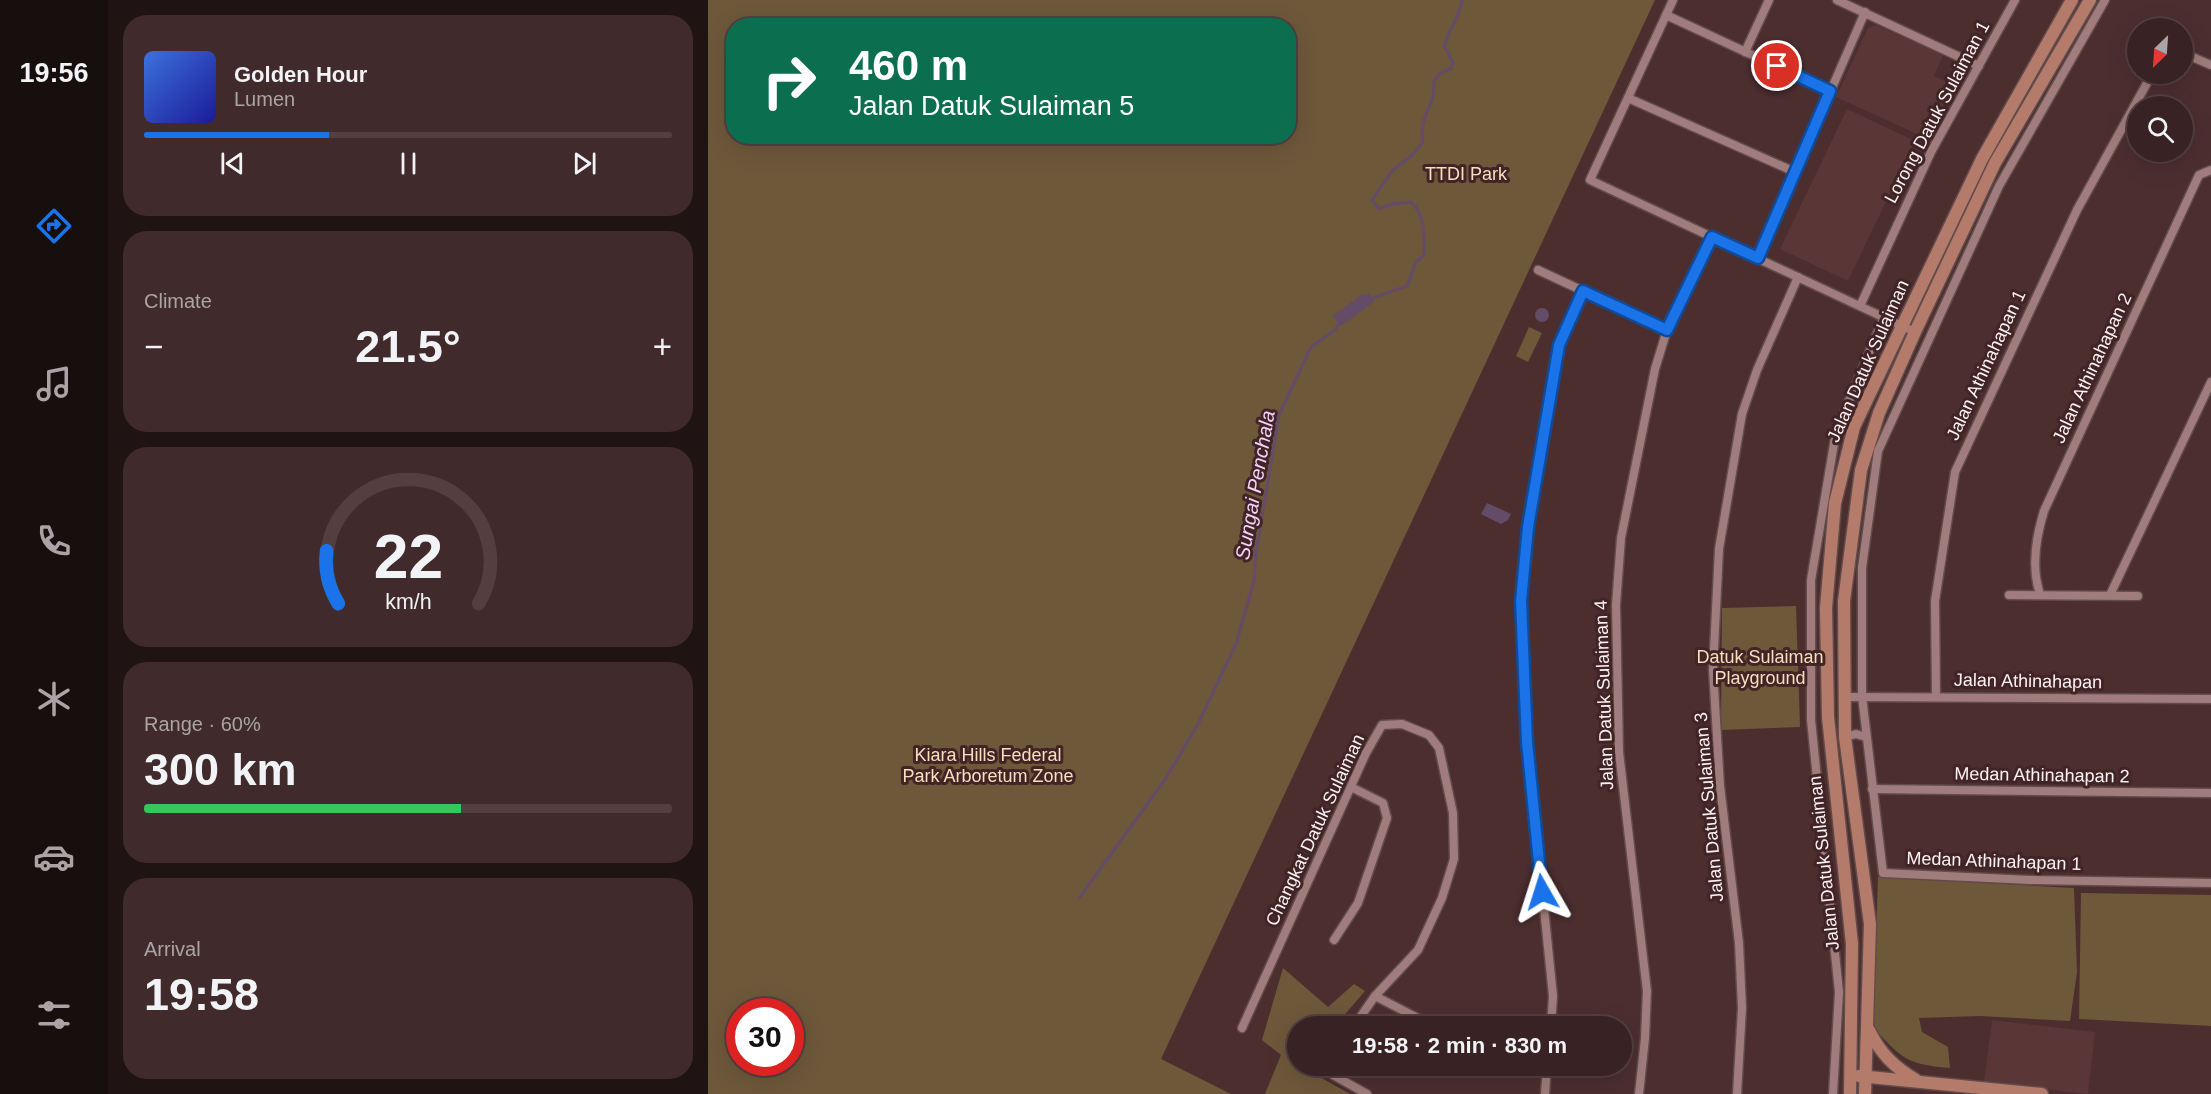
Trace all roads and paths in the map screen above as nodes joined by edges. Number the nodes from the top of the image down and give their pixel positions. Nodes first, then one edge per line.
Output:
1 (1673, 0) edge
2 (1769, 0) edge
3 (1837, 0) edge
4 (2015, 0) edge
5 (2072, 0) edge
6 (2090, 0) edge
7 (2105, 0) edge
8 (1864, 12) junction
9 (1666, 15) junction
10 (1745, 52) junction
11 (2193, 57) edge
12 (2211, 65) edge
13 (1979, 66) junction
14 (2146, 84) edge
15 (1830, 91) junction
16 (1628, 98) junction
17 (2020, 118) junction
18 (2033, 125) junction
19 (2211, 170) edge
20 (1795, 172) junction
21 (1712, 237) junction
22 (1758, 258) junction
23 (1538, 270) dead end
24 (1798, 277) junction
25 (1583, 291) junction
26 (1860, 306) junction
27 (1884, 317) junction
28 (1902, 326) junction
29 (1667, 330) junction
30 (1915, 332) junction
31 (2211, 382) edge
32 (1853, 522) junction
33 (1830, 549) junction
34 (2040, 594) junction
35 (2008, 595) dead end
36 (2110, 595) junction
37 (2138, 596) dead end
38 (1862, 696) junction
39 (1936, 696) junction
40 (1845, 697) junction
41 (2211, 699) edge
42 (1845, 737) junction
43 (1866, 737) junction
44 (1351, 787) junction
45 (1872, 789) junction
46 (2211, 793) edge
47 (2211, 883) edge
48 (1870, 924) junction
49 (1334, 940) dead end
50 (1852, 944) junction
51 (1375, 996) junction
52 (1361, 1016) edge
53 (1414, 1016) edge
54 (1552, 1016) edge
55 (1242, 1028) dead end
56 (1868, 1029) junction
57 (1852, 1075) junction
58 (1334, 1076) edge
59 (1546, 1076) edge
60 (1867, 1076) junction
61 (1918, 1082) junction
62 (1850, 1093) edge
63 (1367, 1094) edge
64 (1545, 1094) edge
65 (1639, 1094) edge
66 (1737, 1094) edge
67 (1833, 1094) edge
68 (1865, 1094) edge
69 (2042, 1094) edge

1 - 9 street
2 - 10 street
3 - 8 street
4 - 13 street, Lorong Datuk Sulaiman 1
5 - 28 main road, Jalan Datuk Sulaiman
6 - 17 main road, Jalan Datuk Sulaiman
7 - 18 street
8 - 13 street
8 - 15 street
9 - 10 street
9 - 16 street
10 - 15 street
11 - 12 street
13 - 26 street, Lorong Datuk Sulaiman 1
14 - 39 street, Jalan Athinahapan 1
15 - 20 street
16 - 20 street
16 - 21 street
17 - 18 street
17 - 30 main road, Jalan Datuk Sulaiman
18 - 38 street
19 - 34 street, Jalan Athinahapan 2
20 - 22 street
21 - 22 street
21 - 29 street, Jalan Datuk Sulaiman 4
22 - 24 street
23 - 25 street
24 - 26 street
24 - 66 street, Jalan Datuk Sulaiman 3
25 - 29 street
25 - 54 street
26 - 27 street
27 - 28 street
27 - 67 street, Jalan Datuk Sulaiman
28 - 30 street
28 - 33 main road, Jalan Datuk Sulaiman
29 - 65 street, Jalan Datuk Sulaiman 4
30 - 32 main road, Jalan Datuk Sulaiman
31 - 36 street
32 - 33 main road
32 - 40 main road, Jalan Datuk Sulaiman
33 - 50 main road, Jalan Datuk Sulaiman
34 - 35 street
34 - 36 street
36 - 37 street
38 - 39 street, Jalan Athinahapan
38 - 40 street, Jalan Athinahapan
38 - 43 street, Medan Athinahapan 1
39 - 41 street, Jalan Athinahapan
40 - 42 main road, Jalan Datuk Sulaiman
42 - 43 street
42 - 48 main road, Jalan Datuk Sulaiman
43 - 45 street, Medan Athinahapan 1
44 - 49 street
44 - 51 street, Changkat Datuk Sulaiman
44 - 55 street, Changkat Datuk Sulaiman
45 - 46 street, Medan Athinahapan 2
45 - 47 street, Medan Athinahapan 1
48 - 50 main road
48 - 56 main road, Jalan Datuk Sulaiman
50 - 57 main road, Jalan Datuk Sulaiman
51 - 52 street, Changkat Datuk Sulaiman
51 - 53 street
56 - 60 main road, Jalan Datuk Sulaiman
56 - 61 main road
57 - 60 main road
57 - 62 main road, Jalan Datuk Sulaiman
58 - 63 street
59 - 64 street
60 - 61 main road
60 - 68 main road, Jalan Datuk Sulaiman
61 - 69 main road
62 - 68 main road

